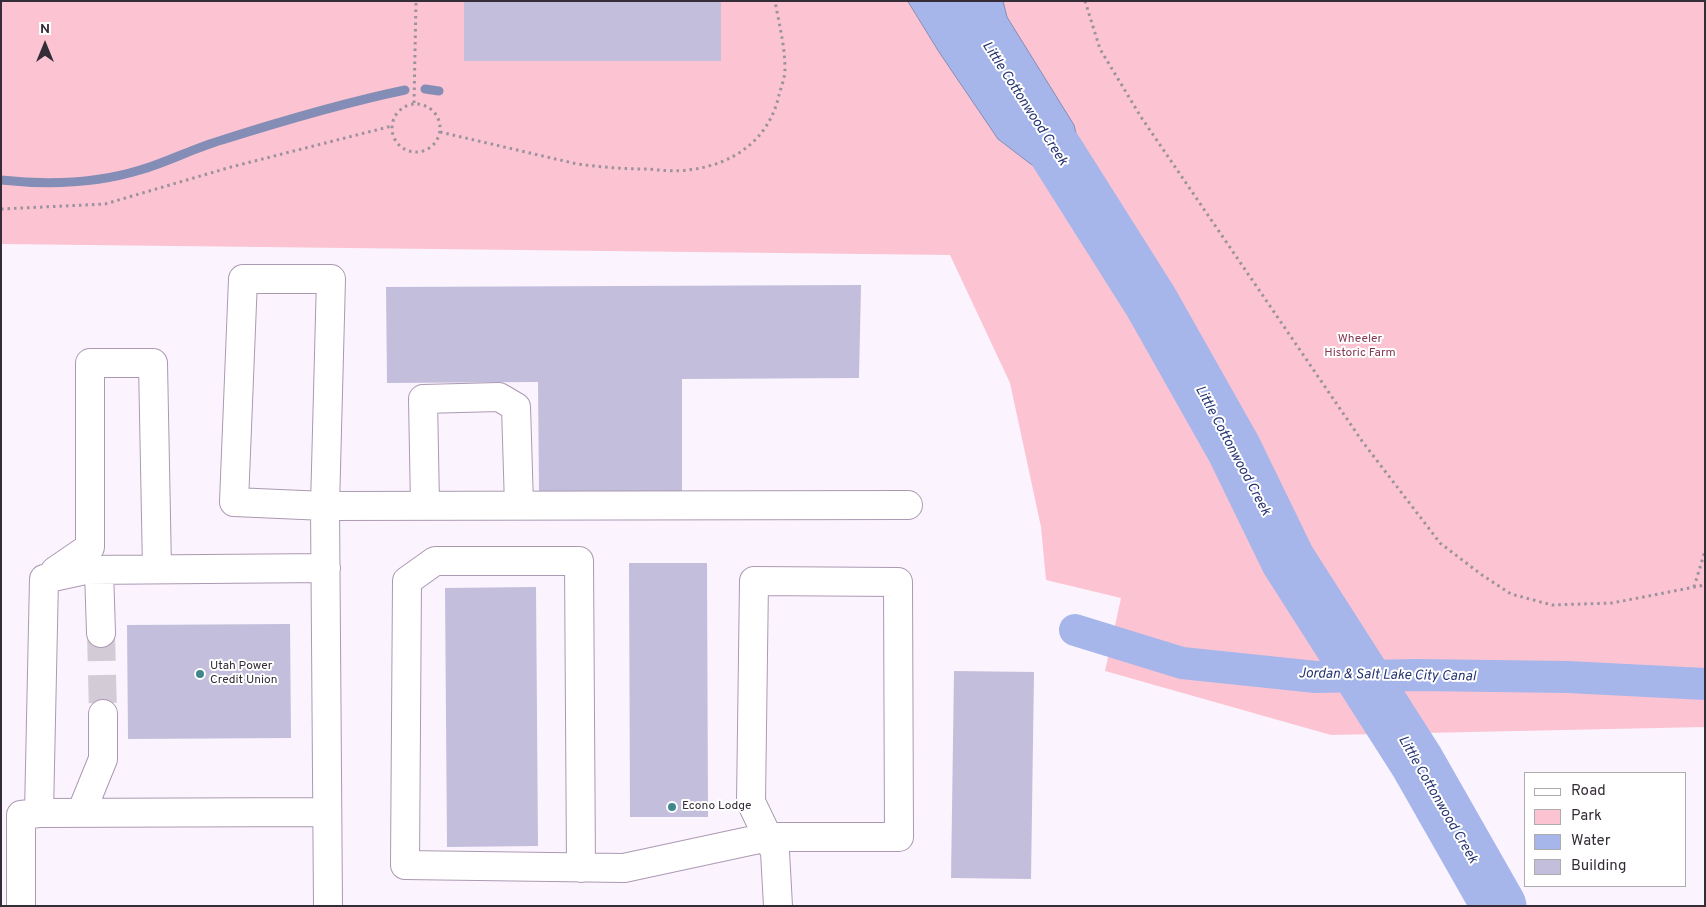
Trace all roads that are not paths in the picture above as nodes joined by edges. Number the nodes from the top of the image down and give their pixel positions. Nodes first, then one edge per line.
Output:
1 (426, 505) junction
2 (519, 505) junction
3 (908, 505) dead end
4 (325, 506) junction
5 (326, 568) junction
6 (157, 569) junction
7 (99, 570) junction
8 (44, 579) junction
9 (101, 633) tunnel mouth
10 (104, 714) tunnel mouth
11 (327, 812) junction
12 (40, 813) junction
13 (82, 814) junction
14 (768, 837) junction
15 (580, 868) junction
16 (21, 906) edge
17 (328, 906) edge
18 (778, 906) edge

1 - 2 lane
1 - 2 lane
1 - 4 lane
2 - 3 lane
4 - 4 lane
4 - 5 lane
5 - 6 lane
5 - 11 lane
6 - 7 lane
6 - 8 lane
7 - 8 lane
7 - 9 lane
8 - 12 lane
10 - 13 lane
11 - 13 lane
11 - 17 lane
12 - 13 lane
12 - 16 lane
14 - 14 lane
14 - 15 lane
14 - 18 lane
15 - 15 lane

